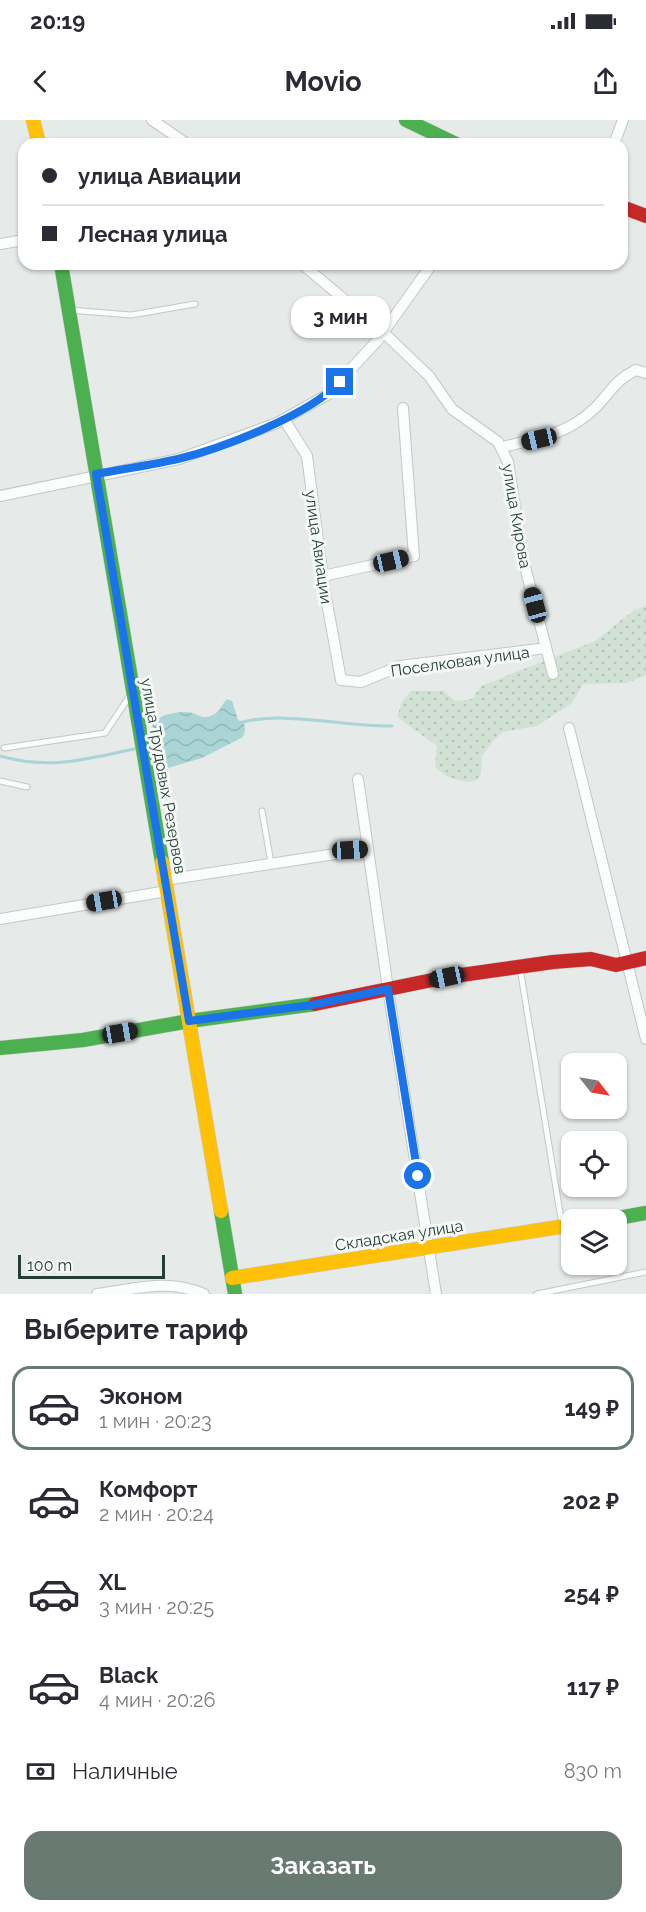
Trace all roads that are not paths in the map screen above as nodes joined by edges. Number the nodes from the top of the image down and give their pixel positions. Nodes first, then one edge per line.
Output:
1 (33, 120) edge
2 (152, 120) edge
3 (405, 120) edge
4 (623, 120) edge
5 (38, 138) edge
6 (178, 138) edge
7 (443, 138) edge
8 (616, 138) edge
9 (628, 209) edge
10 (646, 216) edge
11 (18, 241) edge
12 (0, 244) edge
13 (62, 270) edge
14 (309, 270) edge
15 (428, 270) edge
16 (195, 304) dead end
17 (68, 310) junction
18 (383, 332) junction
19 (646, 373) edge
20 (402, 408) dead end
21 (284, 419) junction
22 (502, 447) junction
23 (96, 474) junction
24 (0, 496) edge
25 (323, 576) junction
26 (546, 648) junction
27 (553, 675) dead end
28 (340, 680) joint
29 (133, 691) junction
30 (569, 728) dead end
31 (4, 748) dead end
32 (358, 779) dead end
33 (0, 782) edge
34 (27, 787) dead end
35 (262, 811) dead end
36 (368, 849) junction
37 (271, 863) junction
38 (166, 886) junction
39 (0, 919) edge
40 (646, 958) edge
41 (628, 963) junction
42 (519, 966) junction
43 (388, 989) junction
44 (189, 1021) junction
45 (646, 1039) edge
46 (0, 1048) edge
47 (564, 1209) edge
48 (646, 1213) edge
49 (627, 1216) edge
50 (561, 1227) edge
51 (430, 1246) junction
52 (646, 1272) edge
53 (232, 1278) junction
54 (98, 1294) edge
55 (204, 1294) edge
56 (235, 1294) edge
57 (436, 1294) edge
58 (537, 1294) edge

1 - 5 street
2 - 6 street
3 - 7 street
4 - 8 street
9 - 10 street
11 - 12 street
13 - 17 street, улица Трудовых Резервов
14 - 18 street, улица Кирова
15 - 18 street
16 - 17 lane
17 - 23 street, улица Трудовых Резервов
18 - 21 street
18 - 22 street, улица Кирова
19 - 22 street
20 - 25 street
21 - 23 street
21 - 25 street, улица Авиации
22 - 26 street, улица Кирова
23 - 24 street
23 - 29 street, улица Трудовых Резервов
25 - 28 street, улица Авиации
26 - 27 street, улица Кирова
26 - 28 street, Поселковая улица
29 - 31 lane
29 - 38 street, улица Трудовых Резервов
30 - 41 street
32 - 36 street
33 - 34 lane
35 - 37 lane
36 - 37 street
36 - 43 street
37 - 38 street
38 - 39 street
38 - 44 street, улица Трудовых Резервов
40 - 41 street
41 - 42 street
41 - 45 street
42 - 43 street
42 - 47 lane
43 - 44 street
43 - 51 street
44 - 46 street
44 - 53 street, улица Трудовых Резервов
48 - 49 street
50 - 51 street, Складская улица
51 - 53 street, Складская улица
51 - 57 street
52 - 58 lane
53 - 56 street, улица Трудовых Резервов
54 - 55 street

